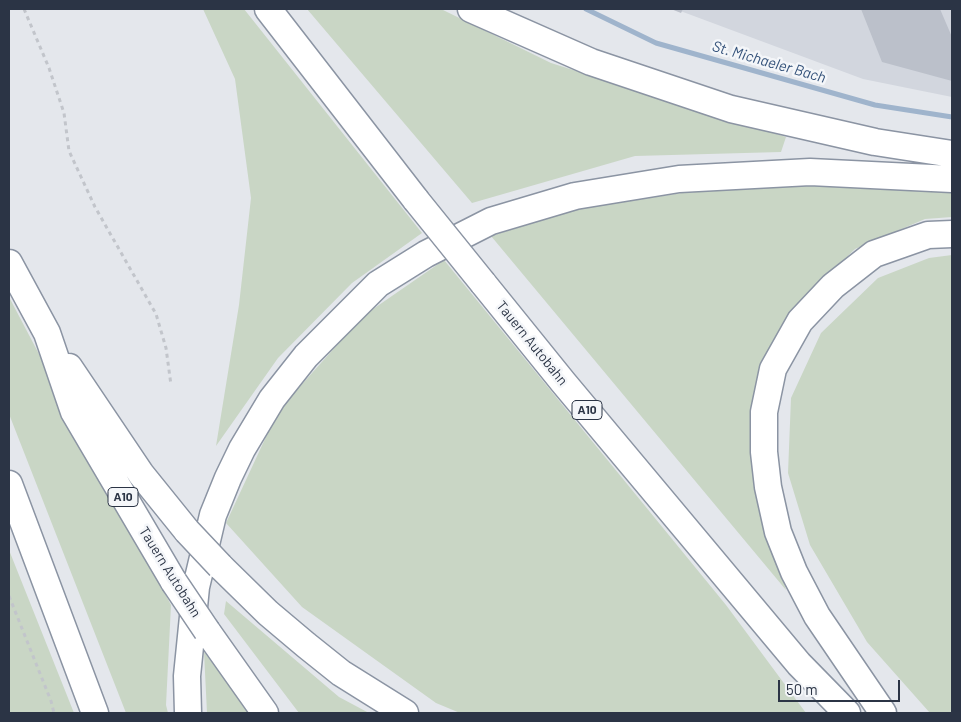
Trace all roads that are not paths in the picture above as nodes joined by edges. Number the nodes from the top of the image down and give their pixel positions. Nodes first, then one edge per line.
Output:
1 (268, 9) edge
2 (471, 9) edge
3 (952, 154) edge
4 (952, 179) edge
5 (952, 234) edge
6 (9, 263) edge
7 (47, 333) junction
8 (9, 484) edge
9 (799, 664) junction
10 (95, 713) edge
11 (188, 713) edge
12 (265, 713) edge
13 (405, 713) edge
14 (830, 713) edge
15 (848, 713) edge
16 (883, 713) edge

1 - 9 highway, Tauern Autobahn / A10, bridge
2 - 3 highway
4 - 11 highway
5 - 16 highway
6 - 7 highway, Tauern Autobahn / A10
7 - 12 highway, Tauern Autobahn / A10, bridge
7 - 13 highway, bridge
8 - 10 highway
9 - 14 highway
9 - 15 highway, Tauern Autobahn / A10

